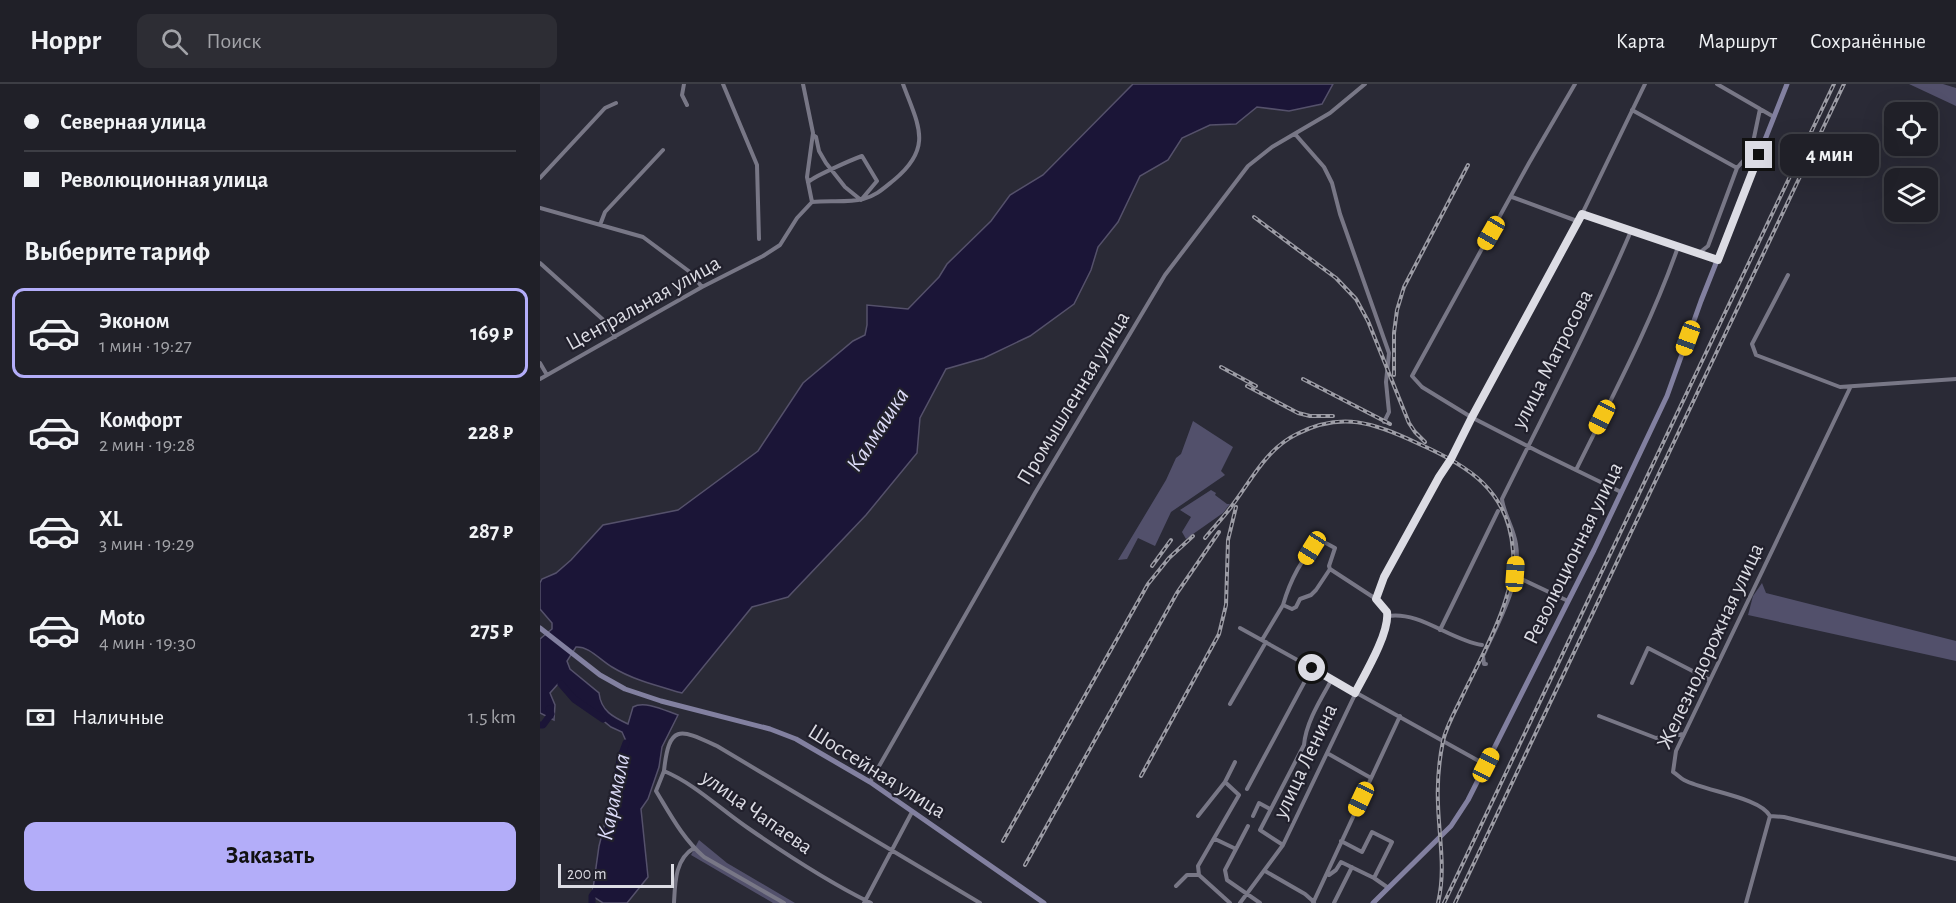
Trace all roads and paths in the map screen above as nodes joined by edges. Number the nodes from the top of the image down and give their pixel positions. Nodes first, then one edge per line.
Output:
1 (684, 84) edge
2 (723, 84) edge
3 (803, 84) edge
4 (903, 84) edge
5 (1365, 84) edge
6 (1575, 84) edge
7 (1645, 84) edge
8 (1717, 84) edge
9 (1787, 84) edge
10 (616, 103) dead end
11 (687, 105) dead end
12 (1760, 109) junction
13 (1632, 110) junction
14 (1774, 117) junction
15 (1295, 134) junction
16 (813, 135) junction
17 (663, 150) dead end
18 (1737, 168) junction
19 (832, 170) junction
20 (540, 178) edge
21 (808, 182) junction
22 (1512, 197) junction
23 (861, 200) junction
24 (812, 202) junction
25 (540, 208) edge
26 (1582, 214) junction
27 (1577, 220) junction
28 (600, 225) junction
29 (1632, 231) junction
30 (759, 239) dead end
31 (1678, 247) junction
32 (1699, 253) junction
33 (1718, 260) junction
34 (540, 262) edge
35 (1788, 275) dead end
36 (702, 287) junction
37 (615, 337) junction
38 (540, 363) edge
39 (547, 375) junction
40 (540, 379) edge
41 (1956, 379) edge
42 (1850, 388) junction
43 (1472, 417) junction
44 (1384, 422) dead end
45 (1527, 446) junction
46 (1576, 470) junction
47 (1622, 492) junction
48 (1498, 511) dead end
49 (1330, 569) junction
50 (1515, 576) junction
51 (1376, 599) junction
52 (1568, 601) junction
53 (1283, 605) junction
54 (1388, 616) junction
55 (540, 628) edge
56 (1240, 628) dead end
57 (1440, 630) junction
58 (1264, 641) junction
59 (1482, 645) dead end
60 (1486, 664) dead end
61 (1312, 668) junction
62 (1332, 679) junction
63 (1710, 680) junction
64 (1632, 683) dead end
65 (1355, 693) junction
66 (1230, 704) dead end
67 (1400, 716) junction
68 (1599, 716) dead end
69 (1684, 734) junction
70 (1327, 753) junction
71 (1235, 762) dead end
72 (1486, 765) junction
73 (664, 771) junction
74 (1371, 778) junction
75 (870, 782) junction
76 (1225, 782) junction
77 (1247, 789) dead end
78 (1270, 809) junction
79 (912, 812) junction
80 (1198, 816) dead end
81 (1253, 816) dead end
82 (1770, 816) junction
83 (1248, 826) dead end
84 (1215, 838) junction
85 (1341, 841) junction
86 (1283, 845) junction
87 (694, 848) junction
88 (1236, 849) junction
89 (890, 851) junction
90 (1956, 859) edge
91 (1352, 867) junction
92 (1265, 871) junction
93 (1198, 875) junction
94 (1327, 876) junction
95 (1374, 878) junction
96 (1176, 886) dead end
97 (1387, 887) junction
98 (1247, 894) junction
99 (865, 902) edge
100 (1314, 902) edge
101 (674, 903) edge
102 (784, 903) edge
103 (871, 903) edge
104 (980, 903) edge
105 (1044, 903) edge
106 (1230, 903) edge
107 (1240, 903) edge
108 (1260, 903) edge
109 (1334, 903) edge
110 (1373, 903) edge
111 (1746, 903) edge

1 - 11 street
2 - 30 street
3 - 16 street
4 - 23 street
5 - 15 street, Промышленная улица
6 - 22 street
7 - 13 street
8 - 12 street
9 - 14 main road, Революционная улица
10 - 20 street
12 - 14 street
12 - 18 street
13 - 18 street
13 - 26 street
14 - 33 main road, Революционная улица
15 - 44 street
15 - 75 street, Промышленная улица
16 - 19 street
16 - 21 street
17 - 28 street
18 - 32 street
19 - 21 street
19 - 23 street
19 - 23 street
21 - 24 street
22 - 27 street
22 - 43 street
23 - 24 street
24 - 36 street, Центральная улица
25 - 28 street
26 - 27 street
26 - 29 street
27 - 43 street
28 - 36 street
29 - 31 street
29 - 45 street, улица Матросова
31 - 32 street
31 - 46 street
32 - 33 street
33 - 47 main road, Революционная улица
34 - 37 street
35 - 42 street
36 - 37 street, Центральная улица
37 - 39 street, Центральная улица
38 - 39 street
39 - 40 street, Центральная улица
41 - 42 street
42 - 63 street, Железнодорожная улица
43 - 45 street
43 - 51 street
45 - 46 street
45 - 50 street, улица Матросова
46 - 47 street
47 - 52 main road, Революционная улица
48 - 57 street
49 - 51 street
49 - 53 street
49 - 53 street
50 - 52 street
50 - 60 street
51 - 54 street
52 - 72 main road, Революционная улица
53 - 58 street
54 - 57 street
54 - 65 street, улица Ленина
55 - 75 main road, Шоссейная улица
56 - 58 street
57 - 59 street
58 - 61 street
58 - 66 street
61 - 62 street
61 - 77 street
62 - 65 street
62 - 78 street
63 - 64 street
63 - 69 street, Железнодорожная улица
65 - 67 street
65 - 70 street, улица Ленина
67 - 72 street
67 - 74 street
68 - 69 street
69 - 82 street, Железнодорожная улица
70 - 74 street
70 - 86 street, улица Ленина
71 - 76 street
72 - 97 main road, Революционная улица
73 - 87 street
73 - 89 street
73 - 99 street, улица Чапаева
74 - 85 street
75 - 79 main road, Шоссейная улица
76 - 80 street
76 - 84 street
78 - 81 street
78 - 86 street
79 - 89 street
79 - 105 main road, Шоссейная улица
82 - 90 street
82 - 111 street
83 - 88 street
84 - 88 street
84 - 93 street
85 - 94 street
85 - 95 street
86 - 92 street, улица Ленина
87 - 101 street
87 - 102 street
88 - 98 street
89 - 99 street
89 - 104 street
91 - 94 street
91 - 95 street
91 - 109 street
92 - 98 street, улица Ленина
92 - 100 street
93 - 96 street
93 - 106 street
94 - 100 street
95 - 97 street
97 - 110 main road, Революционная улица
98 - 107 street, улица Ленина
98 - 108 street
99 - 103 street, улица Чапаева

